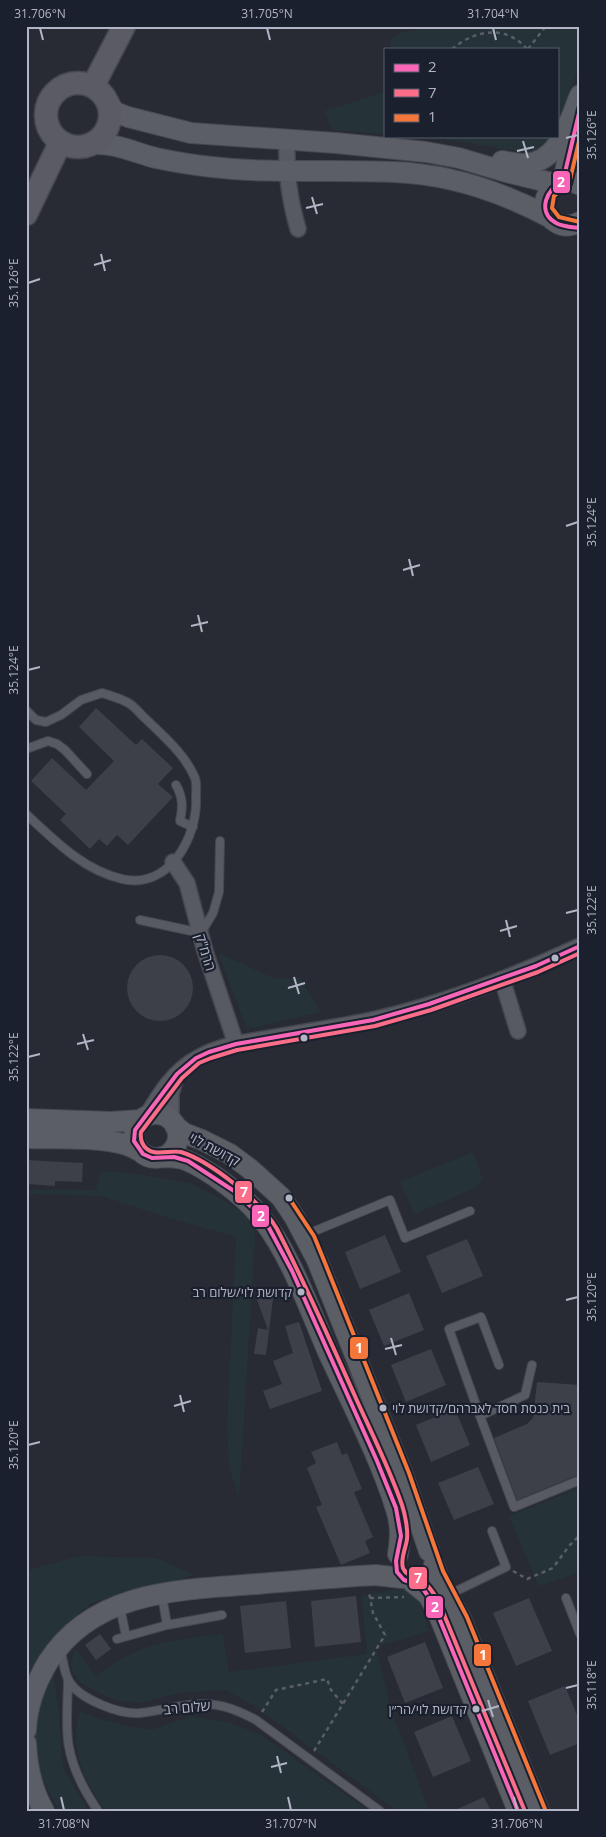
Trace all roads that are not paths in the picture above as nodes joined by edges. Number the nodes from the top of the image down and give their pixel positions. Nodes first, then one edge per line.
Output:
1 (124, 26) edge
2 (93, 86) junction
3 (580, 94) edge
4 (108, 103) junction
5 (580, 108) edge
6 (287, 140) junction
7 (60, 143) junction
8 (94, 144) junction
9 (459, 158) junction
10 (286, 172) junction
11 (566, 183) edge
12 (26, 214) edge
13 (549, 217) junction
14 (576, 225) edge
15 (298, 229) dead end
16 (26, 710) edge
17 (26, 749) edge
18 (87, 774) dead end
19 (176, 785) dead end
20 (26, 814) edge
21 (193, 826) junction
22 (220, 841) dead end
23 (173, 862) junction
24 (140, 920) dead end
25 (201, 933) junction
26 (580, 946) edge
27 (502, 979) junction
28 (518, 1030) dead end
29 (236, 1044) junction
30 (177, 1074) junction
31 (26, 1119) edge
32 (143, 1119) junction
33 (173, 1124) junction
34 (26, 1138) edge
35 (139, 1150) junction
36 (162, 1157) junction
37 (470, 1210) dead end
38 (305, 1235) junction
39 (499, 1364) dead end
40 (532, 1365) dead end
41 (480, 1416) junction
42 (580, 1480) edge
43 (492, 1531) dead end
44 (397, 1556) junction
45 (431, 1558) junction
46 (360, 1576) junction
47 (408, 1586) junction
48 (162, 1593) junction
49 (448, 1595) junction
50 (566, 1598) dead end
51 (119, 1604) junction
52 (222, 1615) dead end
53 (167, 1625) junction
54 (580, 1634) edge
55 (126, 1636) junction
56 (117, 1639) dead end
57 (59, 1645) junction
58 (68, 1680) junction
59 (26, 1730) edge
60 (26, 1743) edge
61 (44, 1811) edge
62 (98, 1811) edge
63 (380, 1811) edge
64 (518, 1811) edge
65 (539, 1811) edge

1 - 2 main road
2 - 4 main road
2 - 7 main road
3 - 9 street
4 - 6 street
4 - 8 main road
5 - 11 street
6 - 9 street
6 - 10 street
7 - 8 main road
7 - 12 main road
8 - 10 street
9 - 11 street
10 - 13 street
10 - 15 street
11 - 13 street
13 - 14 street
16 - 21 lane
17 - 18 lane
19 - 21 lane
20 - 23 lane
21 - 23 lane
22 - 25 lane
23 - 25 street, הרמ"ק
24 - 25 lane
25 - 29 street, הרמ"ק
26 - 27 street
27 - 28 street
27 - 29 street
29 - 30 street
30 - 32 street
30 - 33 street
31 - 32 street
32 - 33 street
32 - 35 street
33 - 36 street
33 - 38 street, קדושת לוי
34 - 35 street
35 - 36 street
36 - 44 street, קדושת לוי
37 - 38 lane
38 - 45 street, קדושת לוי
39 - 41 lane
40 - 41 lane
41 - 42 lane
43 - 49 lane
44 - 45 street
44 - 46 street
44 - 47 street
45 - 47 street
45 - 49 street, קדושת לוי
46 - 47 street
46 - 48 street
47 - 64 street
48 - 51 street
48 - 53 lane
49 - 65 street, קדושת לוי
50 - 54 lane
51 - 55 lane
51 - 57 street
52 - 53 lane
53 - 55 lane
55 - 56 lane
57 - 58 lane
57 - 59 street
58 - 62 lane
58 - 63 lane, שלום רב
60 - 61 street

